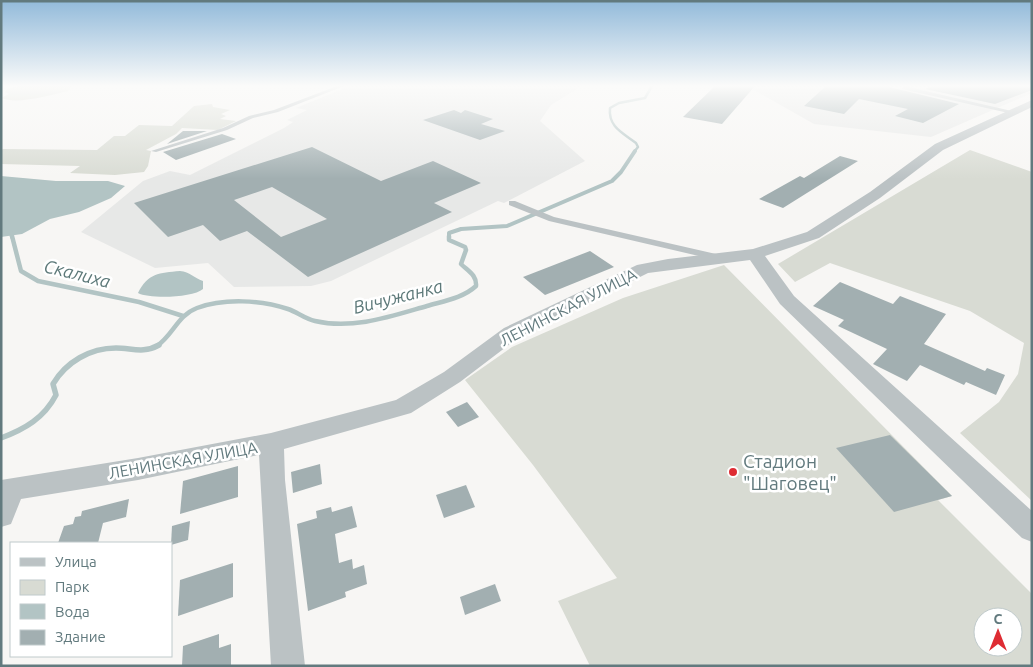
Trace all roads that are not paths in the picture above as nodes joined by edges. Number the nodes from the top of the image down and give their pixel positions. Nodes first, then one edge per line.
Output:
1 (251, 117) edge
2 (1002, 117) edge
3 (154, 151) dead end
4 (512, 203) dead end
5 (755, 254) junction
6 (720, 258) junction
7 (271, 443) junction
8 (7, 490) edge
9 (1, 515) edge
10 (1032, 528) edge
11 (288, 666) edge

1 - 3 lane
2 - 5 street, ЛЕНИНСКАЯ УЛИЦА
4 - 6 lane
5 - 6 street, ЛЕНИНСКАЯ УЛИЦА
5 - 10 street
6 - 7 street, ЛЕНИНСКАЯ УЛИЦА
7 - 8 street, ЛЕНИНСКАЯ УЛИЦА
7 - 11 street
8 - 9 street

